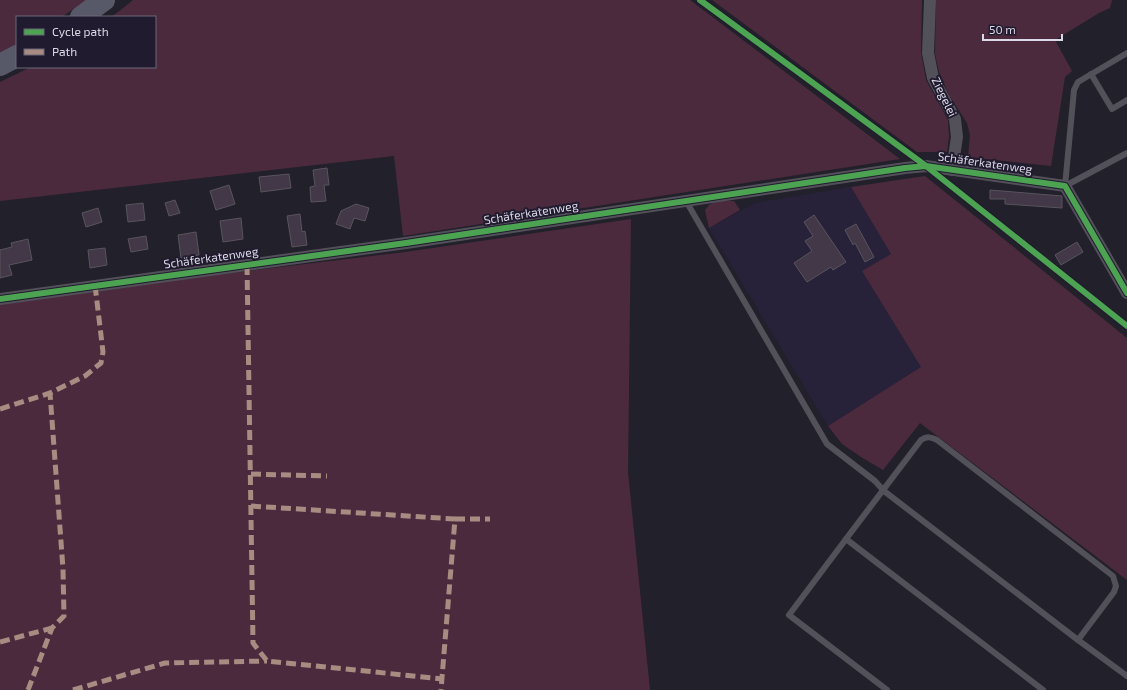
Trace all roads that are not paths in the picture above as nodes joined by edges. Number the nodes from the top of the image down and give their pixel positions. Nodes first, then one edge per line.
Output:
1 (104, 0) edge
2 (930, 0) edge
3 (88, 10) edge
4 (1127, 53) edge
5 (16, 57) edge
6 (0, 65) edge
7 (1091, 74) junction
8 (1127, 100) edge
9 (1127, 153) edge
10 (952, 170) junction
11 (1065, 186) junction
12 (686, 201) junction
13 (1127, 293) edge
14 (0, 298) edge
15 (884, 491) junction
16 (846, 539) junction
17 (1078, 640) junction
18 (1127, 676) edge
19 (887, 690) edge
20 (1044, 690) edge

1 - 3 highway
2 - 10 street, Ziegelei
4 - 7 lane
5 - 6 highway
7 - 8 lane
7 - 11 lane
9 - 11 lane
10 - 11 street, Schäferkatenweg
10 - 12 street, Schäferkatenweg
11 - 13 street
12 - 14 street, Schäferkatenweg
12 - 15 lane
15 - 16 lane
15 - 17 lane
15 - 17 lane
16 - 19 lane
16 - 20 lane
17 - 18 lane

